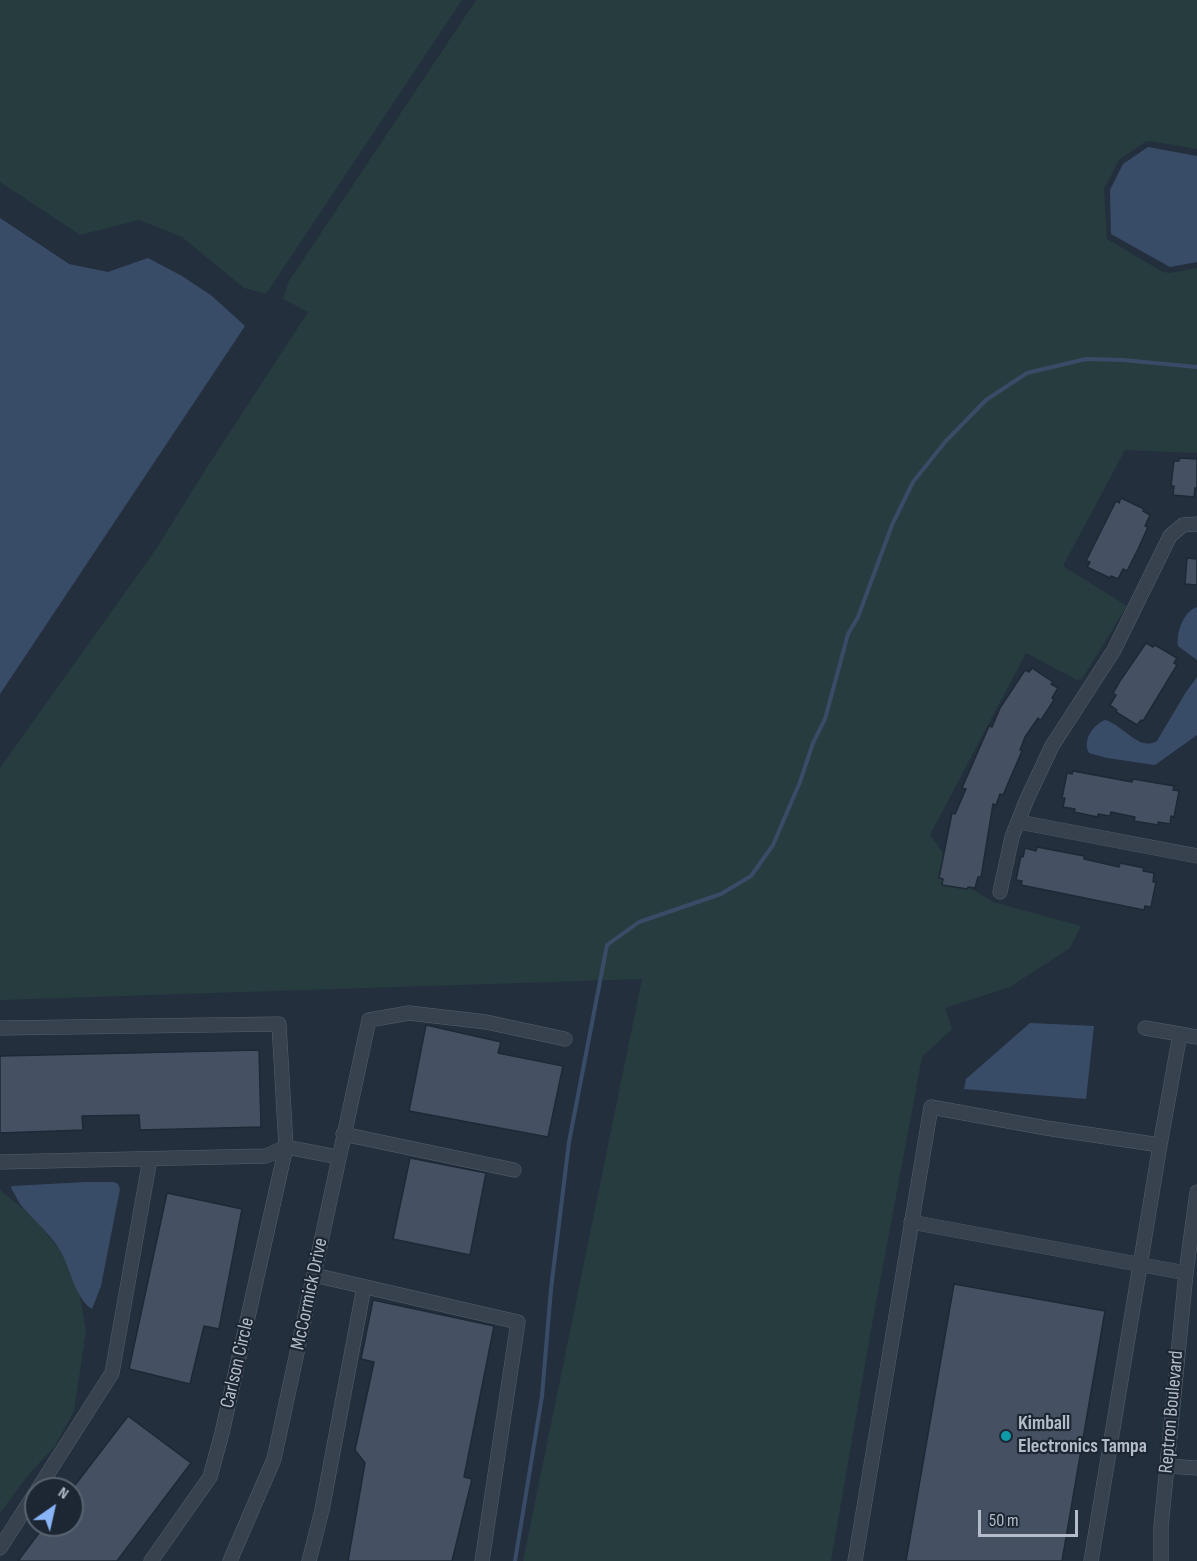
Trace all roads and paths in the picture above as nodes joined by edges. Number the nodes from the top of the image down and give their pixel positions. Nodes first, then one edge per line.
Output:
1 (1197, 524) edge
2 (1019, 822) junction
3 (1197, 856) edge
4 (1000, 892) dead end
5 (0, 1028) edge
6 (1144, 1028) dead end
7 (1179, 1034) junction
8 (1197, 1037) edge
9 (566, 1039) dead end
10 (343, 1134) junction
11 (1161, 1145) junction
12 (286, 1148) junction
13 (338, 1157) junction
14 (150, 1159) junction
15 (0, 1162) edge
16 (514, 1170) dead end
17 (1197, 1192) edge
18 (911, 1222) junction
19 (1139, 1265) junction
20 (1186, 1273) junction
21 (314, 1275) junction
22 (364, 1287) junction
23 (1167, 1466) junction
24 (1197, 1468) edge
25 (45, 1477) edge
26 (24, 1510) edge
27 (0, 1548) edge
28 (235, 1560) edge
29 (151, 1561) edge
30 (309, 1561) edge
31 (482, 1561) edge
32 (855, 1561) edge
33 (1091, 1561) edge
34 (1161, 1561) edge

1 - 2 street
2 - 3 street
2 - 4 street
5 - 12 street, Carlson Circle
6 - 7 street
7 - 8 street
7 - 11 street
9 - 10 street, McCormick Drive
10 - 13 street, McCormick Drive
10 - 16 street
11 - 18 street
11 - 19 street
12 - 13 street
12 - 14 street
12 - 29 street, Carlson Circle
13 - 21 street, McCormick Drive
14 - 15 street
14 - 25 street
17 - 20 street, Reptron Boulevard
18 - 19 street
18 - 32 street
19 - 20 street
19 - 33 street
20 - 23 street, Reptron Boulevard
21 - 22 street
21 - 28 street, McCormick Drive
22 - 30 street
22 - 31 street
23 - 24 street
23 - 34 street, Reptron Boulevard
26 - 27 street

